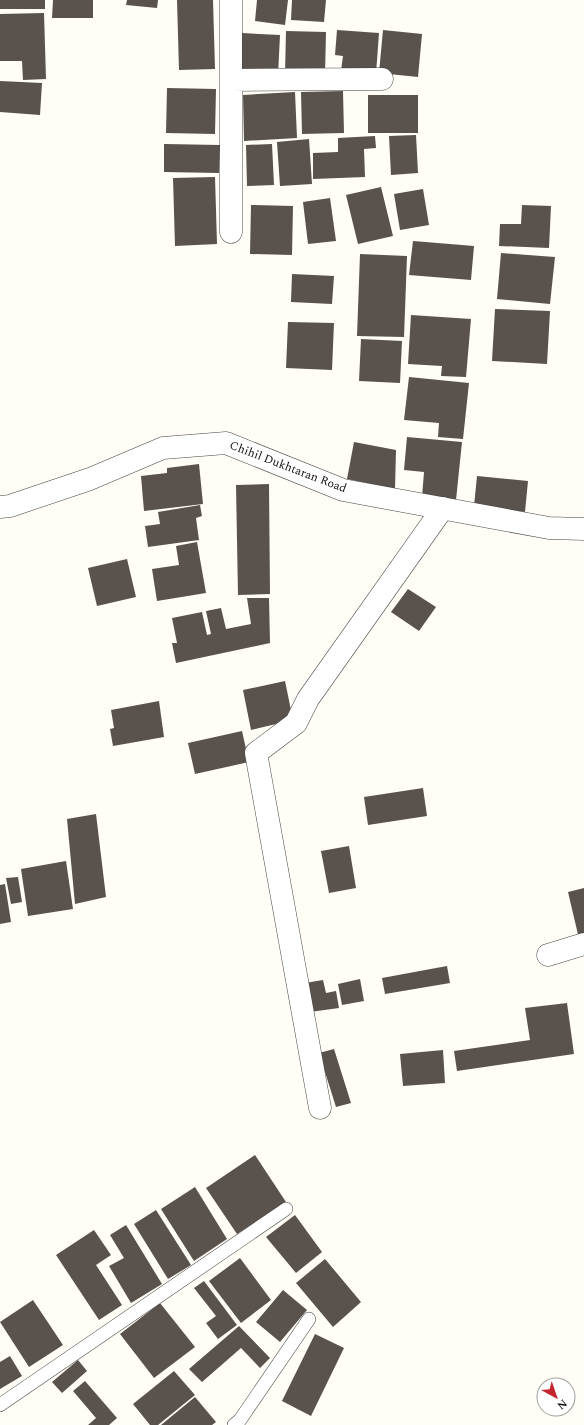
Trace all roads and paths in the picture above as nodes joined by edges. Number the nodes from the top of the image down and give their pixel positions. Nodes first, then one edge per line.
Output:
1 (231, 0) edge
2 (382, 79) dead end
3 (231, 80) junction
4 (231, 232) dead end
5 (0, 507) edge
6 (443, 508) junction
7 (584, 529) edge
8 (584, 944) edge
9 (548, 955) dead end
10 (320, 1108) dead end
11 (286, 1209) dead end
12 (309, 1319) dead end
13 (0, 1405) edge
14 (234, 1425) edge

1 - 3 street
2 - 3 street
3 - 4 street
5 - 6 street, Chihil Dukhtaran Road
6 - 7 street, Chihil Dukhtaran Road
6 - 10 street
8 - 9 street
11 - 13 lane
12 - 14 lane

